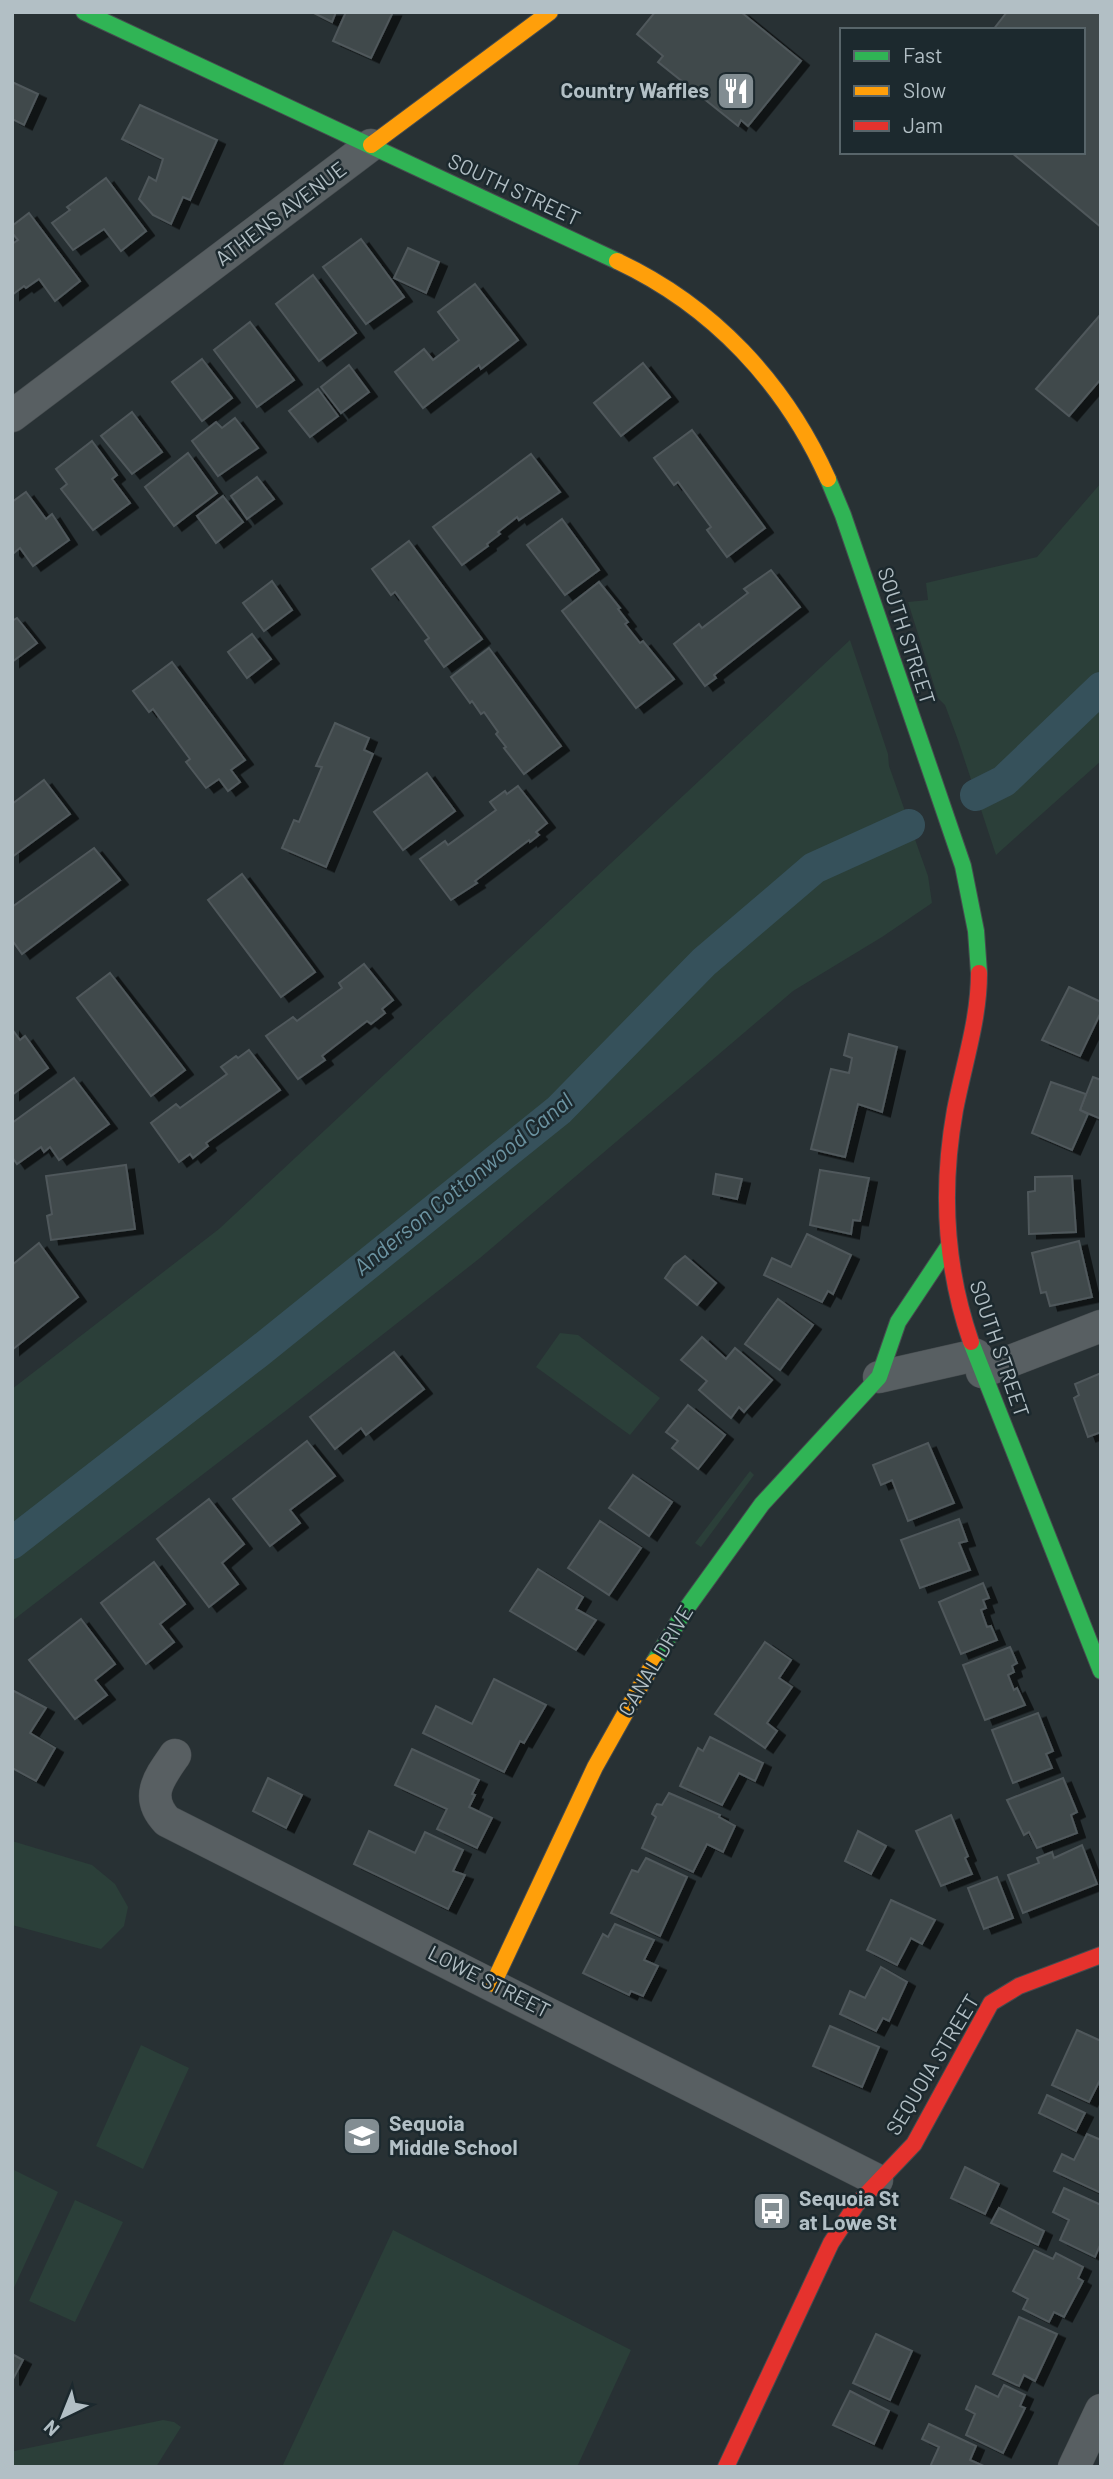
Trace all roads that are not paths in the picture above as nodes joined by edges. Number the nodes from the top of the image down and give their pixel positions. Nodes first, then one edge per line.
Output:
1 (84, 12) edge
2 (550, 12) edge
3 (371, 145) junction
4 (12, 416) edge
5 (948, 1247) junction
6 (1101, 1326) edge
7 (979, 1364) junction
8 (879, 1377) junction
9 (1101, 1671) edge
10 (175, 1755) dead end
11 (1101, 1955) edge
12 (494, 1984) junction
13 (877, 2180) junction
14 (1101, 2410) edge
15 (726, 2467) edge
16 (1074, 2467) edge

1 - 3 street, SOUTH STREET
2 - 3 street, ATHENS AVENUE
3 - 4 street, ATHENS AVENUE
3 - 5 street, SOUTH STREET
5 - 7 street, SOUTH STREET
5 - 8 street, CANAL DRIVE
6 - 7 street
7 - 8 street
7 - 9 street, SOUTH STREET
8 - 12 street, CANAL DRIVE
10 - 12 street, LOWE STREET
11 - 13 street, SEQUOIA STREET
12 - 13 street, LOWE STREET
13 - 15 street, SEQUOIA STREET
14 - 16 street

